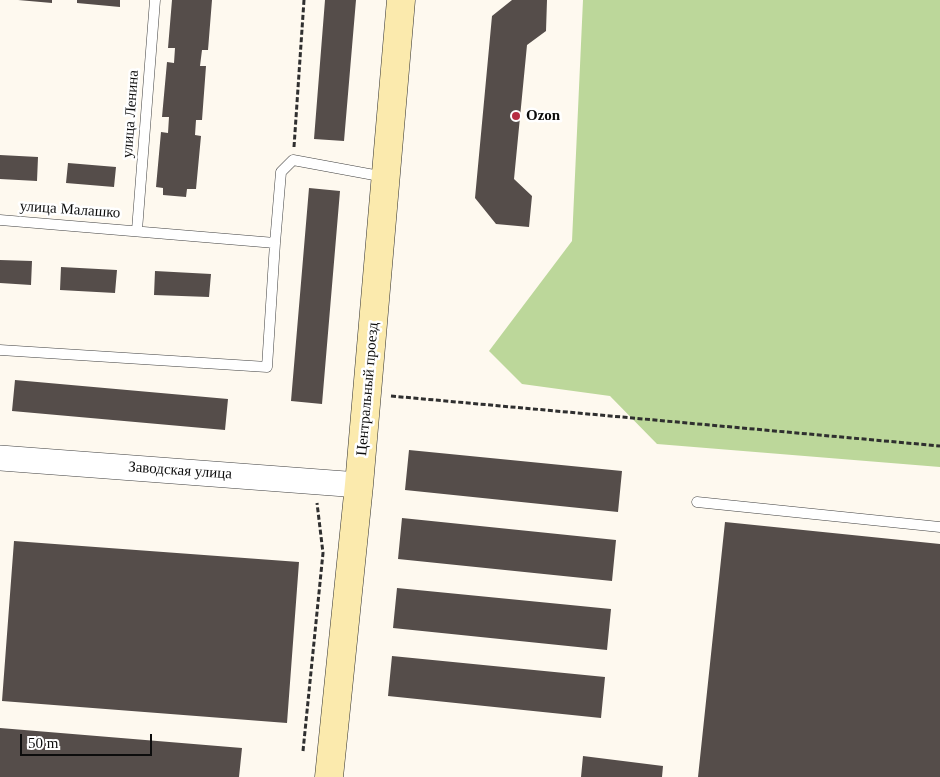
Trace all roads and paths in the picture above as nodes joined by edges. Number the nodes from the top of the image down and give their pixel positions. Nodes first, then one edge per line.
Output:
1 (155, 0) edge
2 (304, 0) edge
3 (401, 0) edge
4 (293, 160) junction
5 (385, 177) junction
6 (0, 220) edge
7 (138, 230) junction
8 (275, 243) junction
9 (0, 350) edge
10 (391, 396) dead end
11 (940, 446) edge
12 (0, 458) edge
13 (359, 485) junction
14 (308, 502) dead end
15 (697, 502) dead end
16 (940, 527) edge
17 (303, 751) dead end
18 (328, 777) edge

1 - 7 lane, улица Ленина
2 - 4 path
3 - 5 main road, Центральный проезд
4 - 5 lane
4 - 8 lane
5 - 13 main road, Центральный проезд
6 - 7 lane, улица Малашко
7 - 8 lane, улица Малашко
8 - 9 lane
10 - 11 path
12 - 13 street, Заводская улица
13 - 18 main road, Центральный проезд
14 - 17 path
15 - 16 lane

